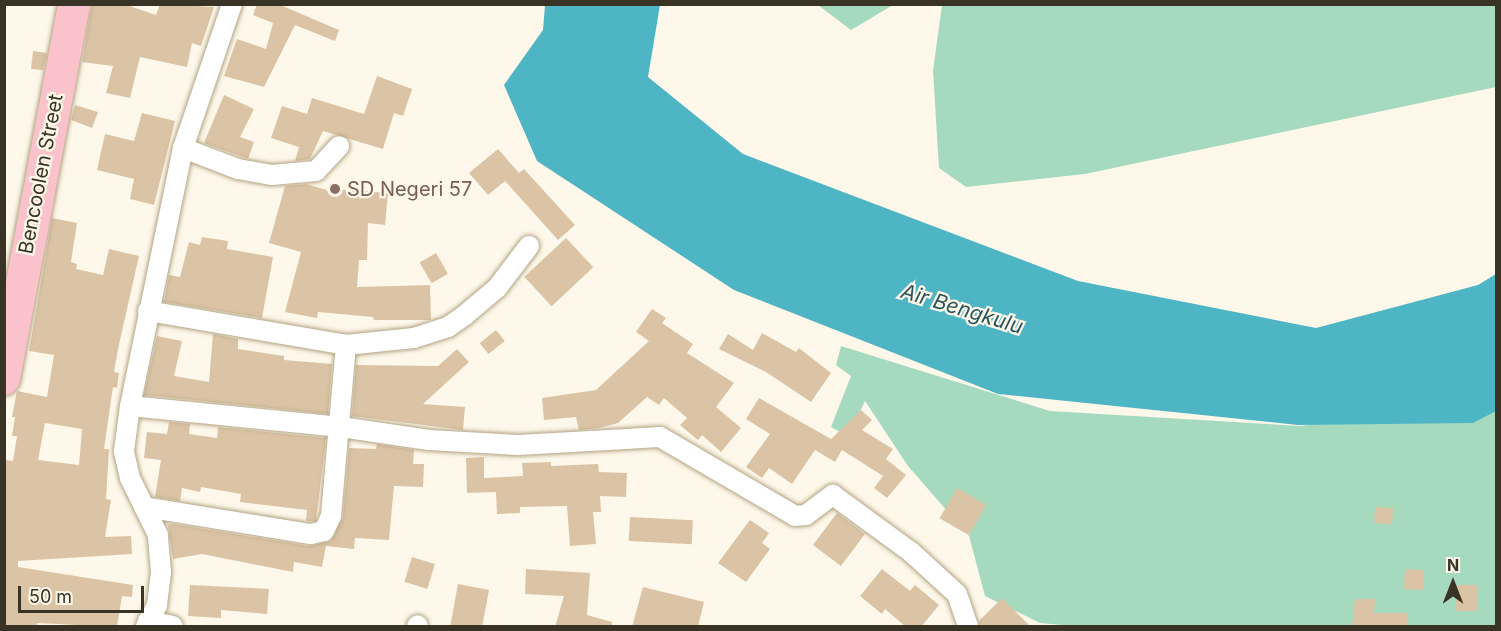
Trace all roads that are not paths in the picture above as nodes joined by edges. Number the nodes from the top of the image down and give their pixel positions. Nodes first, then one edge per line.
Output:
1 (74, 4) edge
2 (232, 4) edge
3 (339, 146) dead end
4 (183, 148) junction
5 (529, 246) dead end
6 (148, 311) junction
7 (346, 345) junction
8 (4, 379) edge
9 (130, 406) junction
10 (341, 427) junction
11 (144, 507) junction
12 (147, 624) edge
13 (173, 627) edge
14 (968, 627) edge

1 - 8 main road, Bencoolen Street
2 - 4 street
3 - 4 street
4 - 6 street
5 - 7 street
6 - 7 street
6 - 9 street
7 - 10 street
9 - 10 street
9 - 11 street
10 - 11 street
10 - 14 street
11 - 12 street
12 - 13 street

